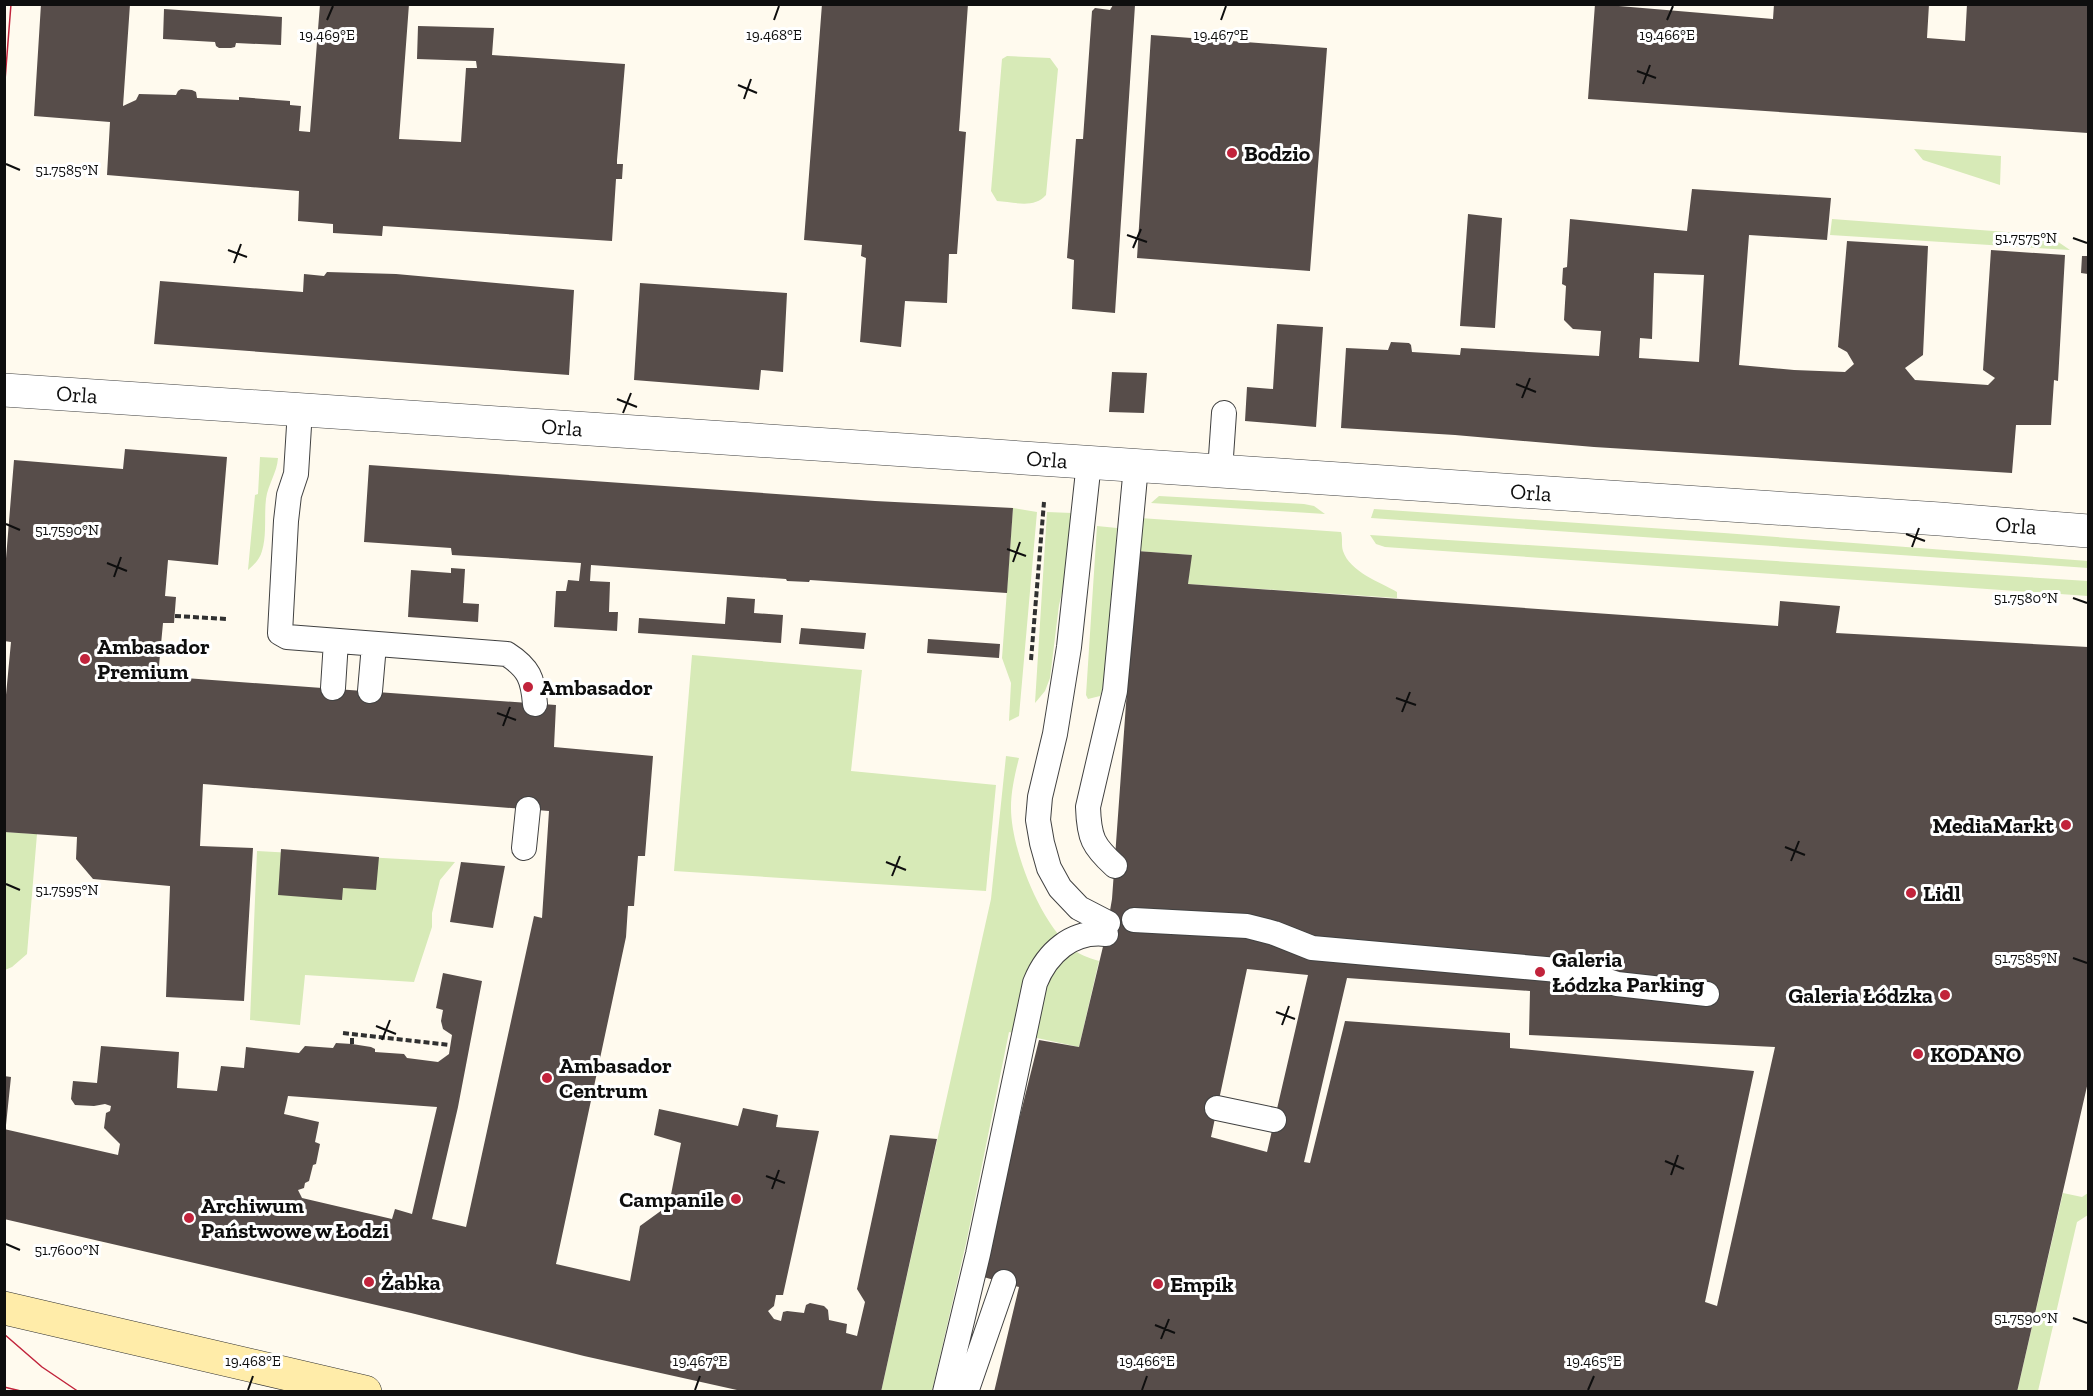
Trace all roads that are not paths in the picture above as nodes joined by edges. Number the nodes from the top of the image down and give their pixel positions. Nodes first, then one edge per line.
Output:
1 (4, 390) edge
2 (300, 410) junction
3 (1224, 413) dead end
4 (1089, 462) junction
5 (1136, 466) junction
6 (1220, 471) junction
7 (2088, 531) edge
8 (336, 641) junction
9 (374, 645) junction
10 (333, 688) dead end
11 (370, 691) dead end
12 (535, 704) dead end
13 (528, 809) dead end
14 (524, 848) dead end
15 (1115, 866) dead end
16 (1134, 920) dead end
17 (1707, 994) dead end
18 (1217, 1108) dead end
19 (1274, 1120) dead end
20 (1004, 1282) dead end
21 (4, 1308) edge
22 (365, 1392) edge
23 (945, 1392) edge
24 (966, 1392) edge

1 - 2 street, Orla
2 - 4 street, Orla
2 - 8 lane
3 - 6 lane
4 - 5 street, Orla
4 - 23 lane
5 - 6 street, Orla
5 - 15 lane
6 - 7 street, Orla
8 - 9 lane
8 - 10 lane
9 - 11 lane
9 - 12 lane
13 - 14 lane
16 - 17 lane
18 - 19 lane
20 - 24 lane
21 - 22 main road

